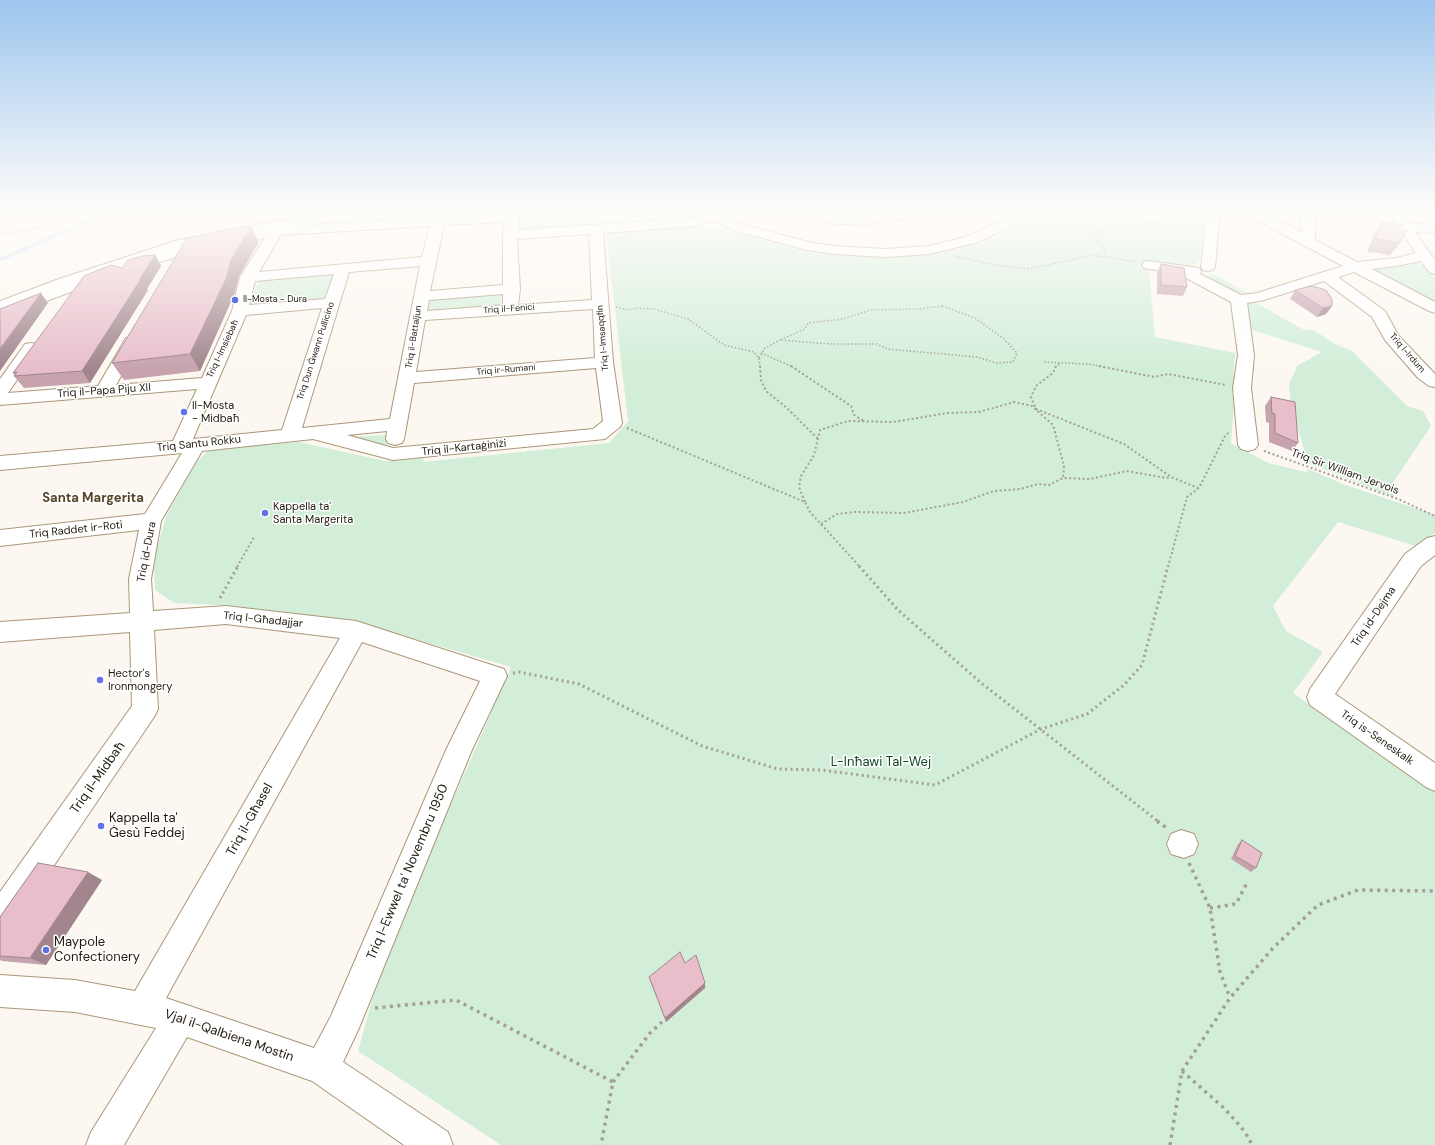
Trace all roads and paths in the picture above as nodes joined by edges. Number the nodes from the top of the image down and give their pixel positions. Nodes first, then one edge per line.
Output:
1 (127, 263) edge
2 (136, 263) edge
3 (176, 263) edge
4 (256, 263) edge
5 (408, 263) edge
6 (428, 263) edge
7 (511, 263) edge
8 (598, 263) edge
9 (986, 263) edge
10 (1051, 263) edge
11 (1146, 263) edge
12 (1212, 263) edge
13 (1352, 263) edge
14 (1382, 263) edge
15 (1149, 264) joint
16 (1357, 266) junction
17 (343, 268) junction
18 (173, 270) edge
19 (1212, 272) junction
20 (1326, 276) junction
21 (248, 277) junction
22 (79, 284) junction
23 (512, 289) junction
24 (421, 296) junction
25 (1259, 297) junction
26 (1239, 300) junction
27 (331, 303) junction
28 (0, 306) edge
29 (600, 306) junction
30 (1435, 308) edge
31 (60, 309) edge
32 (511, 309) junction
33 (240, 311) junction
34 (0, 315) edge
35 (418, 316) junction
36 (138, 331) edge
37 (42, 334) edge
38 (780, 340) junction
39 (762, 354) junction
40 (759, 358) junction
41 (604, 362) junction
42 (1044, 362) dead end
43 (1061, 363) junction
44 (408, 378) junction
45 (1435, 382) edge
46 (207, 383) junction
47 (1242, 388) junction
48 (0, 391) edge
49 (104, 392) junction
50 (0, 399) edge
51 (865, 422) junction
52 (398, 424) junction
53 (613, 424) junction
54 (1247, 427) junction
55 (314, 433) junction
56 (290, 435) junction
57 (818, 439) junction
58 (1248, 445) joint
59 (188, 446) junction
60 (393, 454) junction
61 (0, 463) edge
62 (1171, 477) junction
63 (1063, 478) junction
64 (1199, 488) junction
65 (805, 502) junction
66 (1435, 516) edge
67 (151, 521) junction
68 (821, 524) junction
69 (254, 537) dead end
70 (0, 538) edge
71 (1435, 544) edge
72 (210, 616) junction
73 (142, 622) junction
74 (356, 631) junction
75 (0, 632) edge
76 (495, 676) junction
77 (1320, 697) joint
78 (1041, 730) junction
79 (1435, 778) edge
80 (1248, 881) dead end
81 (1435, 891) edge
82 (1210, 908) junction
83 (0, 918) edge
84 (0, 991) edge
85 (1230, 998) junction
86 (143, 1008) junction
87 (350, 1010) junction
88 (180, 1018) junction
89 (662, 1022) edge
90 (322, 1068) junction
91 (1182, 1070) junction
92 (613, 1082) junction
93 (104, 1145) edge
94 (434, 1145) edge
95 (601, 1145) edge
96 (1170, 1145) edge
97 (1251, 1145) edge

1 - 28 street
2 - 22 street
3 - 18 street
4 - 21 street, Triq l-Imsiebaħ
5 - 17 street
6 - 24 street, Triq il-Battaljun
7 - 23 street
8 - 29 street, Triq l-Imsaqqfin
9 - 10 path
11 - 15 path
12 - 19 street
13 - 16 street
14 - 16 street
15 - 19 street
16 - 20 street
16 - 30 street
17 - 21 street
17 - 27 street, Triq Dun Ġwann Pullicino
19 - 25 street
19 - 26 street
20 - 25 street
20 - 45 street, Triq l-Irdum
21 - 33 street, Triq l-Imsiebaħ
22 - 31 street
22 - 34 street
23 - 24 street
23 - 32 street
24 - 35 street, Triq il-Battaljun
25 - 26 street
26 - 47 street
27 - 33 street
27 - 56 street, Triq Dun Ġwann Pullicino
29 - 32 street, Triq il-Fenici
29 - 40 path
29 - 41 street, Triq l-Imsaqqfin
32 - 35 street, Triq il-Fenici
33 - 46 street, Triq l-Imsiebaħ
35 - 44 street, Triq il-Battaljun
36 - 49 street
37 - 48 street
38 - 38 path
38 - 39 path
39 - 40 path
39 - 51 path
40 - 57 path
41 - 44 street, Triq ir-Rumani
41 - 53 street, Triq l-Imsaqqfin
42 - 43 path
43 - 47 path
43 - 62 path
44 - 52 street, Triq il-Battaljun
46 - 49 street, Triq il-Papa Piju XII
46 - 59 street, Triq l-Imsiebaħ
47 - 54 street
49 - 50 street, Triq il-Papa Piju XII
51 - 57 path
51 - 63 path
52 - 55 street, Triq Santu Rokku
52 - 60 street, Triq il-Battaljun
53 - 60 street, Triq il-Kartaġiniżi
53 - 65 path
54 - 58 street
54 - 64 path
55 - 56 street, Triq Santu Rokku
55 - 60 street, Triq il-Kartaġiniżi
56 - 59 street, Triq Santu Rokku
57 - 65 path
58 - 66 path, Triq Sir William Jervois
59 - 61 street, Triq Santu Rokku
59 - 67 street, Triq id-Dura
62 - 63 path
62 - 64 path
63 - 68 path
64 - 78 path
65 - 68 path
67 - 70 street, Triq Raddet ir-Roti
67 - 73 street, Triq id-Dura
68 - 78 path
69 - 72 path
71 - 77 street, Triq id-Dejma
72 - 73 street, Triq l-Għadajjar
72 - 74 street, Triq l-Għadajjar
73 - 75 street, Triq l-Għadajjar
73 - 83 street, Triq il-Midbaħ
74 - 76 street, Triq l-Għadajjar
74 - 86 street, Triq il-Għasel
76 - 78 path
76 - 87 street, Triq l-Ewwel ta' Novembru 1950
77 - 79 street, Triq is-Seneskalk
78 - 82 path
80 - 82 path
81 - 85 path
82 - 85 path
84 - 86 street, Vjal il-Qalbiena Mostin
85 - 91 path
86 - 88 street, Vjal il-Qalbiena Mostin
87 - 90 street, Triq l-Ewwel ta' Novembru 1950
87 - 92 path
88 - 90 street, Vjal il-Qalbiena Mostin
88 - 93 street
89 - 92 path
90 - 94 street, Vjal il-Qalbiena Mostin
91 - 96 path
91 - 97 path
92 - 95 path

